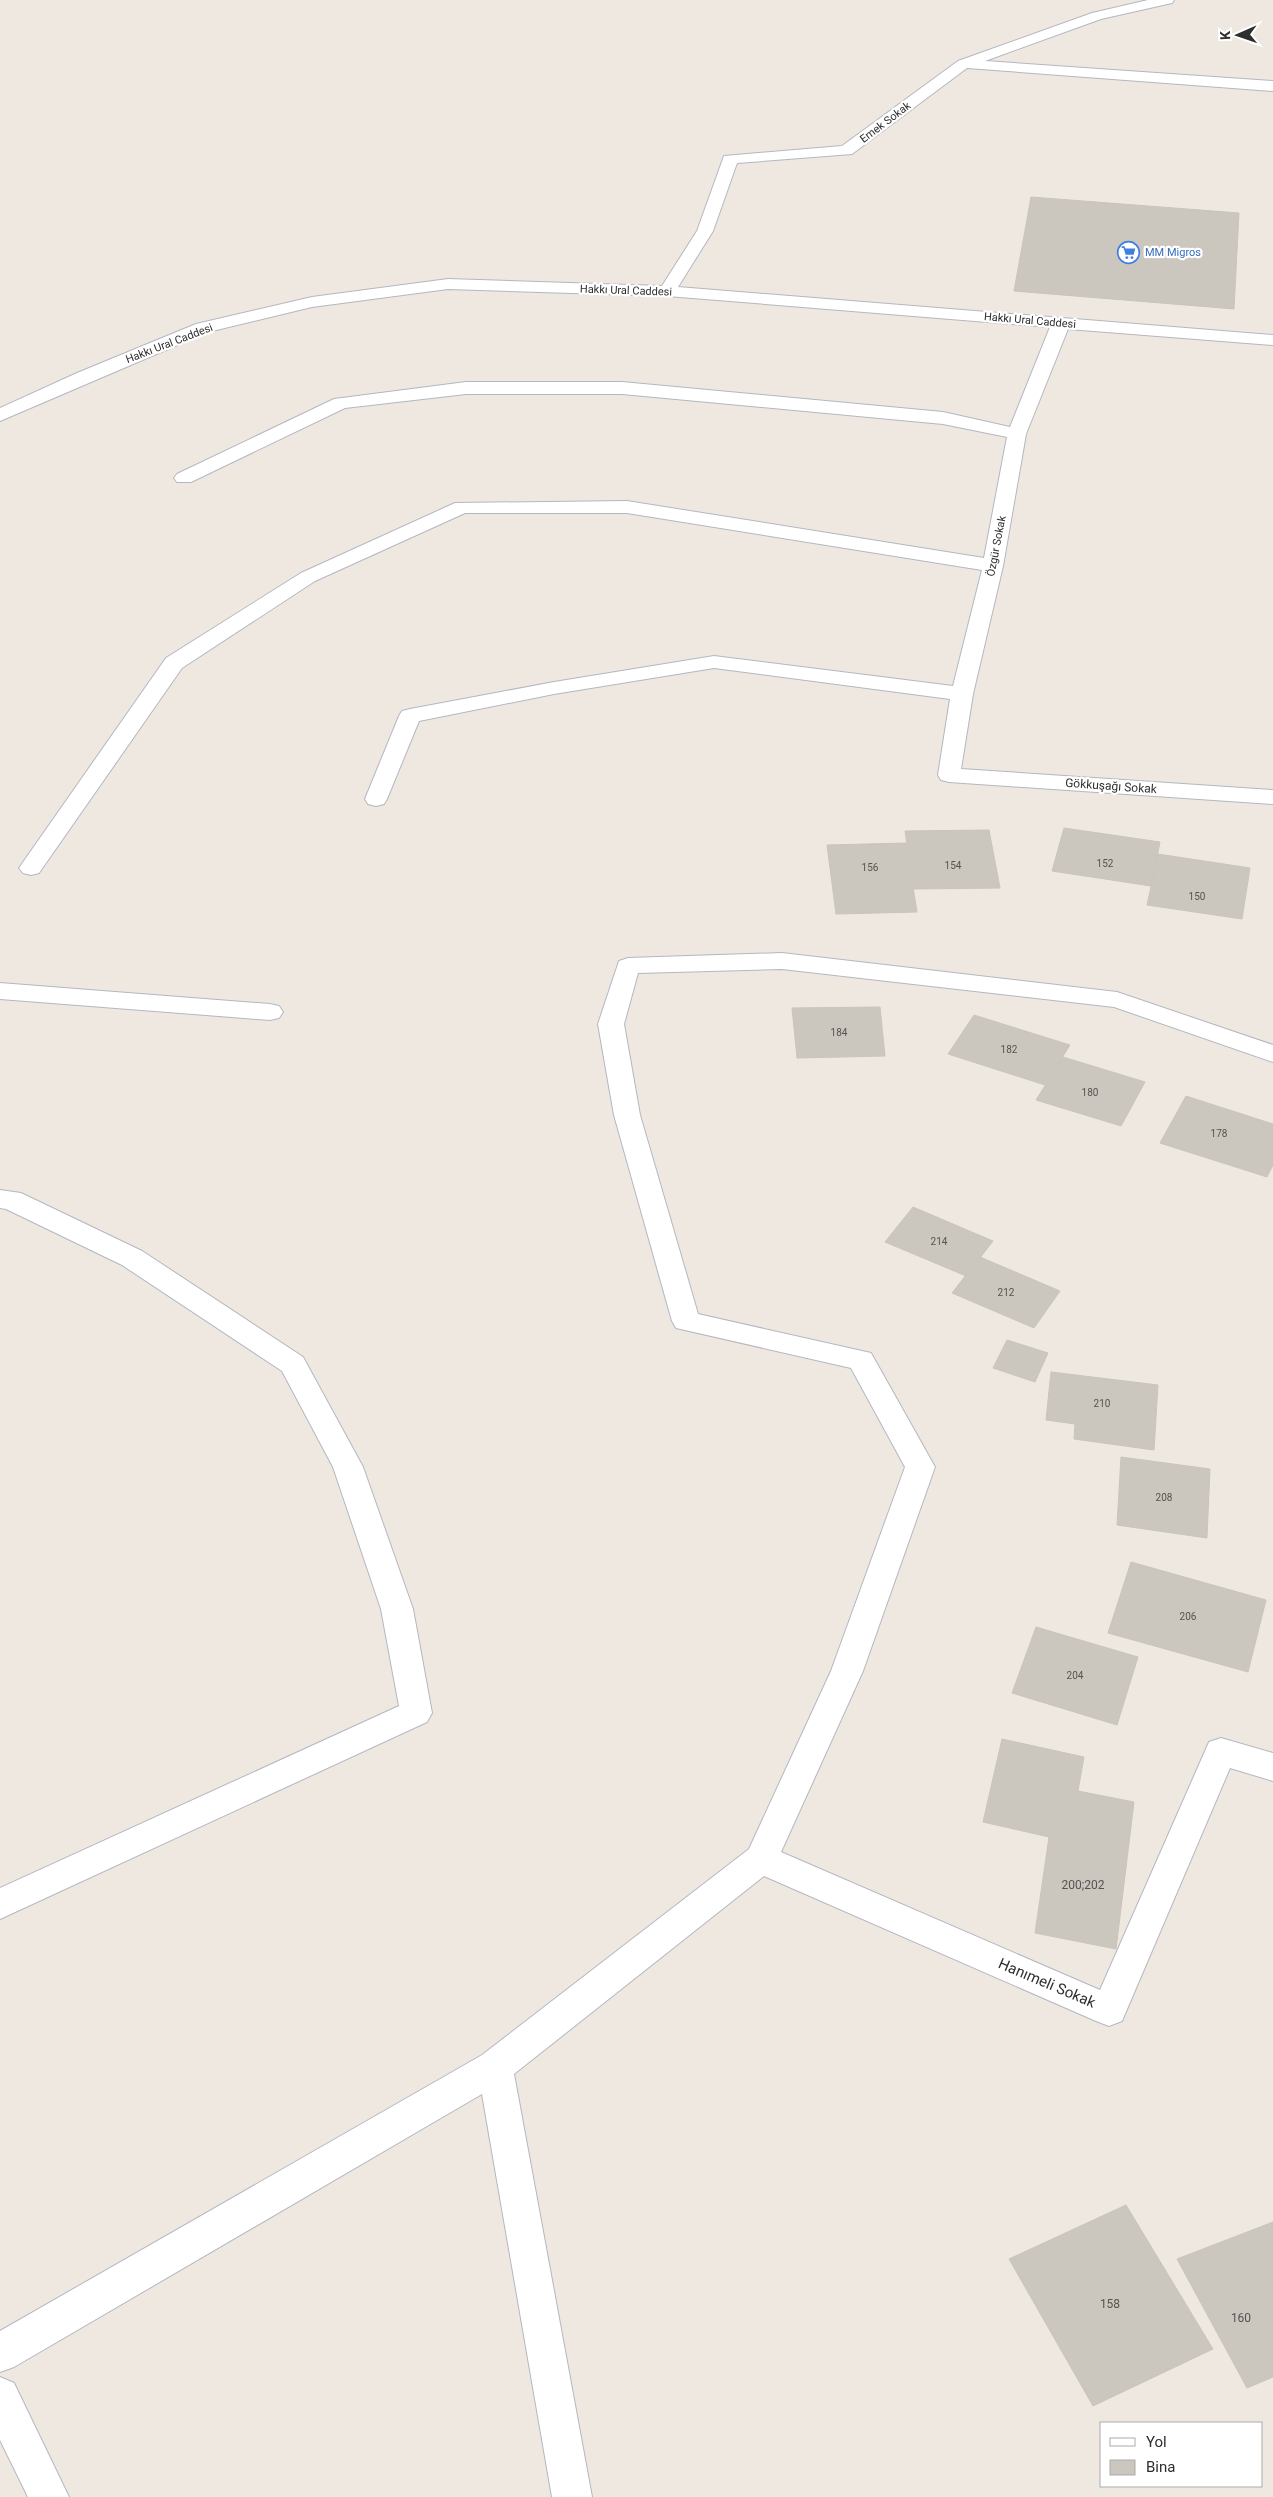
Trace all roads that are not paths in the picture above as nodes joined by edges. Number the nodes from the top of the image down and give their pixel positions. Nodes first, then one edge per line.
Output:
1 (1167, 0) edge
2 (963, 64) junction
3 (1273, 86) edge
4 (668, 291) junction
5 (1061, 323) junction
6 (1273, 340) edge
7 (0, 416) edge
8 (1017, 434) junction
9 (184, 478) dead end
10 (993, 566) junction
11 (962, 694) junction
12 (949, 774) joint
13 (1273, 797) edge
14 (376, 799) dead end
15 (31, 868) dead end
16 (0, 991) edge
17 (270, 1012) dead end
18 (1273, 1054) edge
19 (0, 1200) edge
20 (1273, 1767) edge
21 (761, 1859) junction
22 (0, 1904) edge
23 (495, 2067) junction
24 (0, 2353) edge
25 (0, 2396) edge
26 (49, 2497) edge
27 (572, 2497) edge

1 - 2 street, Emek Sokak
2 - 3 street
2 - 4 street, Emek Sokak
4 - 5 street, Hakkı Ural Caddesi
4 - 7 street, Hakkı Ural Caddesi
5 - 6 street, Hakkı Ural Caddesi
5 - 8 street, Özgür Sokak
8 - 9 street
8 - 10 street, Özgür Sokak
10 - 11 street, Özgür Sokak
10 - 15 street
11 - 12 street, Özgür Sokak
11 - 14 street
12 - 13 street, Gökkuşağı Sokak
16 - 17 street
18 - 21 street
19 - 22 street
20 - 21 street, Hanımeli Sokak
21 - 23 street
23 - 24 street
23 - 27 street
25 - 26 street

